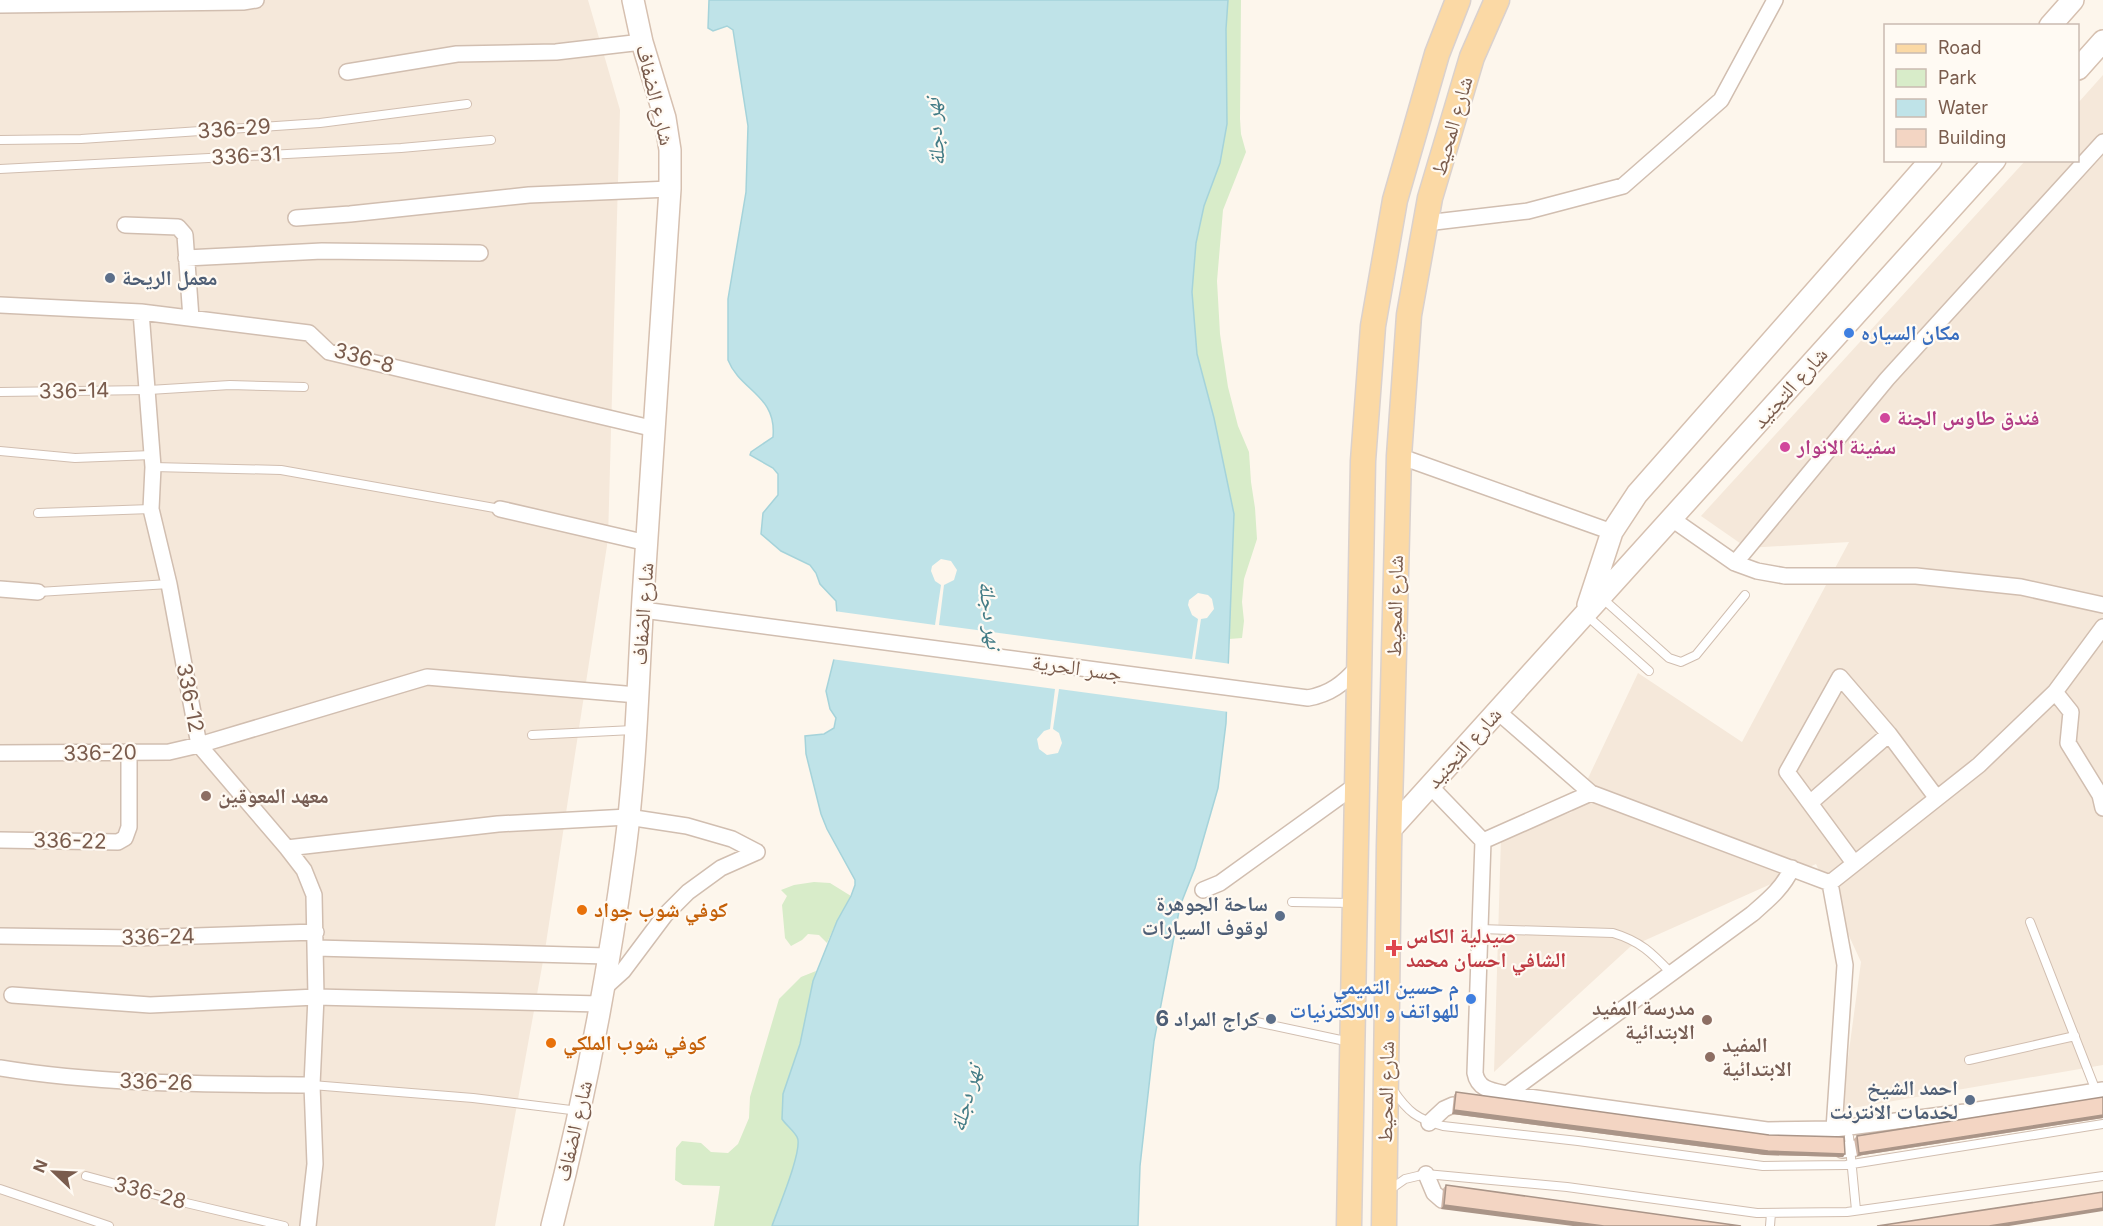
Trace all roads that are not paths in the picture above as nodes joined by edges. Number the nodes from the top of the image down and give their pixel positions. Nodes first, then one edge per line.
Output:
1 (256, 0) edge
2 (633, 0) edge
3 (1458, 0) edge
4 (1497, 0) edge
5 (1775, 0) edge
6 (2073, 0) edge
7 (0, 5) edge
8 (2052, 24) edge
9 (2103, 41) edge
10 (642, 42) junction
11 (1441, 43) junction
12 (1474, 52) junction
13 (2079, 68) edge
14 (346, 72) dead end
15 (1430, 78) junction
16 (1462, 89) junction
17 (467, 104) dead end
18 (0, 140) edge
19 (491, 140) dead end
20 (2103, 142) edge
21 (1929, 162) edge
22 (1993, 162) edge
23 (0, 169) edge
24 (670, 189) junction
25 (296, 218) dead end
26 (1426, 223) junction
27 (125, 225) dead end
28 (480, 253) dead end
29 (186, 258) junction
30 (0, 305) edge
31 (141, 312) junction
32 (191, 318) junction
33 (304, 387) dead end
34 (149, 390) junction
35 (0, 392) edge
36 (655, 429) junction
37 (0, 451) edge
38 (1399, 456) junction
39 (153, 461) junction
40 (151, 509) junction
41 (500, 509) joint
42 (38, 513) dead end
43 (1672, 519) junction
44 (1612, 532) junction
45 (647, 543) junction
46 (1735, 563) junction
47 (169, 584) junction
48 (0, 590) edge
49 (38, 592) joint
50 (1745, 595) dead end
51 (1601, 597) junction
52 (2103, 604) edge
53 (643, 610) junction
54 (1585, 614) junction
55 (1395, 625) junction
56 (1359, 626) junction
57 (2103, 627) edge
58 (1358, 669) junction
59 (1394, 671) junction
60 (1649, 671) dead end
61 (2055, 692) junction
62 (638, 695) junction
63 (1497, 711) junction
64 (635, 730) junction
65 (1889, 734) junction
66 (532, 735) dead end
67 (199, 745) junction
68 (0, 753) edge
69 (129, 753) junction
70 (1356, 785) junction
71 (1430, 786) junction
72 (1591, 793) junction
73 (1936, 797) junction
74 (1810, 803) junction
75 (2103, 808) edge
76 (628, 817) junction
77 (1390, 829) junction
78 (0, 840) edge
79 (1483, 841) junction
80 (287, 848) junction
81 (1854, 863) junction
82 (1792, 868) junction
83 (1830, 883) junction
84 (1203, 890) dead end
85 (1292, 902) dead end
86 (1354, 903) junction
87 (2030, 922) dead end
88 (1480, 929) junction
89 (316, 932) junction
90 (0, 936) edge
91 (316, 948) junction
92 (608, 956) junction
93 (1671, 973) junction
94 (12, 995) dead end
95 (316, 997) junction
96 (601, 997) junction
97 (1252, 1021) dead end
98 (2075, 1036) junction
99 (1352, 1042) junction
100 (1969, 1060) dead end
101 (0, 1068) edge
102 (1386, 1081) junction
103 (312, 1085) junction
104 (2100, 1091) edge
105 (1507, 1094) junction
106 (1453, 1105) edge
107 (579, 1111) junction
108 (1430, 1123) junction
109 (2103, 1124) edge
110 (1847, 1144) junction
111 (1426, 1174) junction
112 (86, 1176) dead end
113 (2103, 1176) edge
114 (0, 1189) edge
115 (1384, 1194) junction
116 (1442, 1200) edge
117 (1856, 1210) junction
118 (1771, 1213) junction
119 (109, 1226) edge
120 (284, 1226) edge
121 (308, 1226) edge
122 (552, 1226) edge
123 (1349, 1226) edge
124 (1384, 1226) edge
125 (1770, 1226) edge

1 - 7 street
2 - 10 street, شارع الضفاف
3 - 11 main road, شارع المحيط
4 - 12 main road, شارع المحيط
5 - 26 street
6 - 8 street
9 - 13 street
10 - 14 street
10 - 24 street, شارع الضفاف
11 - 12 main road
11 - 15 main road, شارع المحيط
12 - 16 main road, شارع المحيط
15 - 16 main road
15 - 56 main road, شارع المحيط
16 - 26 main road, شارع المحيط
17 - 18 lane, 336-29
19 - 23 lane, 336-31
20 - 46 street
21 - 44 street, شارع التجنيد
22 - 43 street, شارع التجنيد
24 - 25 street
24 - 36 street, شارع الضفاف
26 - 38 main road, شارع المحيط
27 - 29 street
28 - 29 street
29 - 32 street
30 - 31 street, 336-8
31 - 32 street, 336-8
31 - 34 street, 336-12
32 - 36 street, 336-8
33 - 34 lane, 336-14
34 - 35 lane, 336-14
34 - 39 street, 336-12
36 - 45 street, شارع الضفاف
37 - 39 lane
38 - 44 street
38 - 55 main road, شارع المحيط
39 - 40 street, 336-12
39 - 41 lane
40 - 42 lane
40 - 47 street, 336-12
41 - 45 street
43 - 46 street
43 - 51 street, شارع التجنيد
44 - 54 street, شارع التجنيد
45 - 53 street, شارع الضفاف
46 - 52 street
47 - 49 lane
47 - 67 street, 336-12
48 - 49 street
50 - 51 lane
51 - 54 street, شارع التجنيد
53 - 58 street, جسر الحرية
53 - 62 street, شارع الضفاف
54 - 60 lane
54 - 63 street, شارع التجنيد
55 - 56 main road
55 - 59 main road, شارع المحيط
56 - 58 main road, شارع المحيط
57 - 61 street
58 - 59 main road
58 - 70 main road, شارع المحيط
59 - 77 main road, شارع المحيط
61 - 73 street
61 - 75 street
62 - 64 street, شارع الضفاف
62 - 67 street, 336-20
63 - 71 street, شارع التجنيد
63 - 72 street
64 - 66 lane
64 - 76 street, شارع الضفاف
65 - 73 street
65 - 74 street
65 - 74 street
67 - 69 street, 336-20
67 - 80 street, 336-12
68 - 69 street, 336-20
69 - 78 street, 336-22
70 - 84 street
70 - 86 main road, شارع المحيط
71 - 77 street, شارع التجنيد
71 - 79 street
72 - 79 street
72 - 82 street
73 - 81 street
74 - 81 street
76 - 80 street
76 - 92 street, شارع الضفاف
76 - 96 street
77 - 102 main road, شارع المحيط
79 - 88 street
80 - 89 street, 336-12
81 - 83 street
82 - 83 street
82 - 93 street
83 - 110 street
85 - 86 lane
86 - 99 main road, شارع المحيط
87 - 98 lane
88 - 93 lane
88 - 105 street
89 - 90 street, 336-24
89 - 91 street, 336-12
91 - 92 street
91 - 95 street, 336-12
92 - 96 street, شارع الضفاف
93 - 105 street
94 - 95 street
95 - 96 street
95 - 103 street, 336-12
96 - 107 street, شارع الضفاف
97 - 99 lane
98 - 100 lane
98 - 104 lane
99 - 123 main road, شارع المحيط
101 - 103 street, 336-26
102 - 108 lane
102 - 115 main road, شارع المحيط
103 - 107 lane
103 - 121 street, 336-12
104 - 110 street
105 - 110 street
106 - 108 street
107 - 122 street, شارع الضفاف
108 - 110 lane
109 - 110 lane
110 - 117 lane
111 - 115 lane
111 - 116 street
111 - 118 lane
112 - 120 lane, 336-28
113 - 117 lane
114 - 119 lane
115 - 124 main road, شارع المحيط
117 - 118 lane
118 - 125 lane

